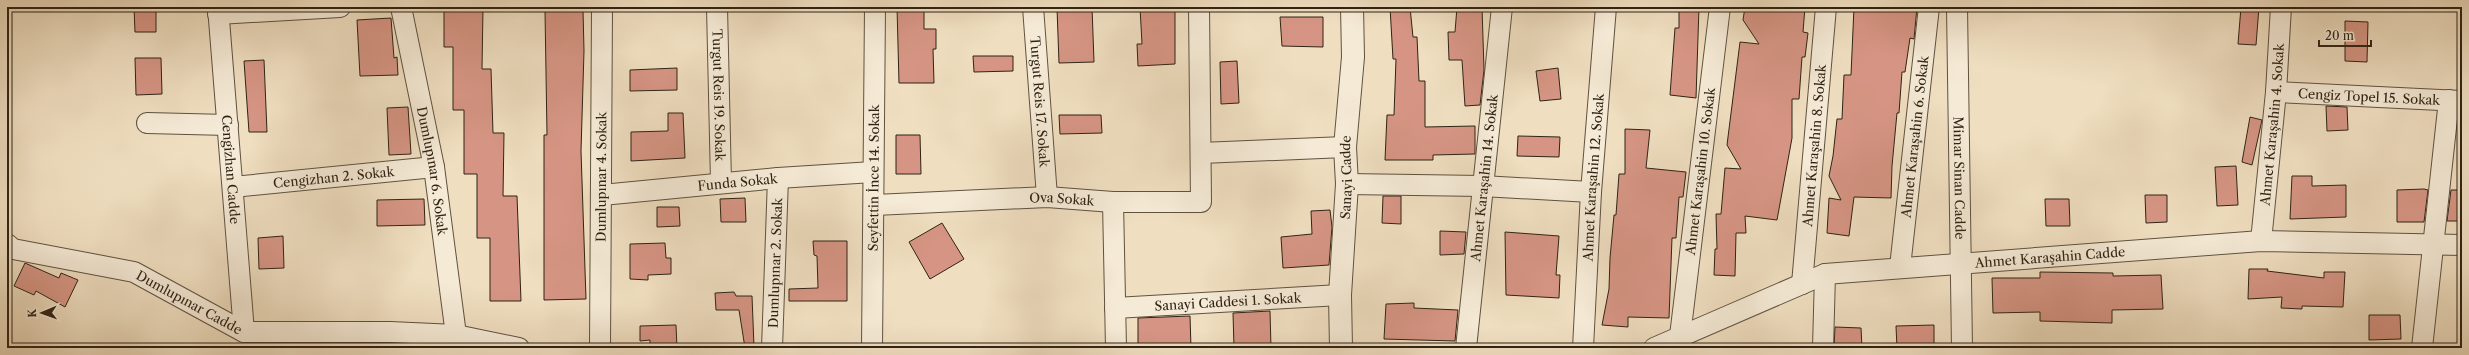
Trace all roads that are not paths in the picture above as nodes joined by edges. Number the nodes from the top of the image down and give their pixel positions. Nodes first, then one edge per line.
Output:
1 (340, 7) edge
2 (401, 7) edge
3 (602, 7) edge
4 (717, 7) edge
5 (875, 7) edge
6 (1033, 7) edge
7 (1198, 7) edge
8 (1352, 7) edge
9 (1502, 7) edge
10 (1606, 7) edge
11 (1720, 7) edge
12 (1826, 7) edge
13 (1929, 7) edge
14 (1957, 7) edge
15 (2281, 7) edge
16 (218, 10) edge
17 (2276, 92) junction
18 (2455, 101) edge
19 (147, 123) dead end
20 (228, 125) junction
21 (1346, 147) junction
22 (1201, 153) junction
23 (434, 167) junction
24 (873, 172) junction
25 (778, 178) junction
26 (721, 183) junction
27 (1347, 184) junction
28 (1482, 186) junction
29 (233, 187) junction
30 (1591, 192) junction
31 (602, 195) junction
32 (1047, 197) junction
33 (1113, 202) junction
34 (875, 205) junction
35 (2260, 241) junction
36 (7, 244) edge
37 (2433, 245) junction
38 (2462, 245) edge
39 (1962, 262) junction
40 (1900, 267) junction
41 (1825, 274) junction
42 (1802, 284) junction
43 (1340, 295) junction
44 (1115, 308) junction
45 (244, 332) junction
46 (456, 335) junction
47 (1680, 336) junction
48 (389, 340) edge
49 (519, 348) edge
50 (600, 348) edge
51 (772, 348) edge
52 (872, 348) edge
53 (1116, 348) edge
54 (1341, 348) edge
55 (1466, 348) edge
56 (1583, 348) edge
57 (1654, 348) edge
58 (1823, 348) edge
59 (1962, 348) edge
60 (2422, 348) edge

1 - 16 street
2 - 23 street, Dumlupınar 6. Sokak
3 - 31 street, Dumlupınar 4. Sokak
4 - 26 street, Turgut Reis 19. Sokak
5 - 24 street, Seyfettin İnce 14. Sokak
6 - 32 street, Turgut Reis 17. Sokak
7 - 22 street
8 - 21 street, Sanayi Cadde
9 - 28 street, Ahmet Karaşahin 14. Sokak
10 - 30 street, Ahmet Karaşahin 12. Sokak
11 - 47 street, Ahmet Karaşahin 10. Sokak
12 - 42 street, Ahmet Karaşahin 8. Sokak
13 - 40 street, Ahmet Karaşahin 6. Sokak
14 - 39 street, Mimar Sinan Cadde
15 - 17 street, Ahmet Karaşahin 4. Sokak
16 - 20 street, Cengizhan Cadde
17 - 18 street, Cengiz Topel 15. Sokak
17 - 35 street, Ahmet Karaşahin 4. Sokak
18 - 37 street
19 - 20 street
20 - 29 street, Cengizhan Cadde
21 - 22 street
21 - 27 street, Sanayi Cadde
22 - 33 street, Ova Sokak
23 - 29 street, Cengizhan 2. Sokak
23 - 46 street, Dumlupınar 6. Sokak
24 - 25 street, Funda Sokak
24 - 34 street, Seyfettin İnce 14. Sokak
25 - 26 street, Funda Sokak
25 - 51 street, Dumlupınar 2. Sokak
26 - 31 street, Funda Sokak
27 - 28 street
27 - 43 street, Sanayi Cadde
28 - 30 street
28 - 55 street, Ahmet Karaşahin 14. Sokak
29 - 45 street, Cengizhan Cadde
30 - 56 street, Ahmet Karaşahin 12. Sokak
31 - 50 street, Dumlupınar 4. Sokak
32 - 33 street, Ova Sokak
32 - 34 street, Ova Sokak
33 - 44 street
34 - 52 street, Seyfettin İnce 14. Sokak
35 - 37 street, Ahmet Karaşahin Cadde
35 - 39 street, Ahmet Karaşahin Cadde
36 - 45 street, Dumlupınar Cadde
37 - 38 street, Ahmet Karaşahin Cadde
37 - 60 street
39 - 40 street, Ahmet Karaşahin Cadde
39 - 59 street, Mimar Sinan Cadde
40 - 41 street, Ahmet Karaşahin Cadde
41 - 42 street, Ahmet Karaşahin Cadde
41 - 58 street
42 - 47 street, Ahmet Karaşahin Cadde
43 - 44 street, Sanayi Caddesi 1. Sokak
43 - 54 street, Sanayi Cadde
44 - 53 street
45 - 48 street, Dumlupınar Cadde
46 - 48 street, Dumlupınar Cadde
46 - 49 street, Dumlupınar Cadde
47 - 57 street, Ahmet Karaşahin Cadde

